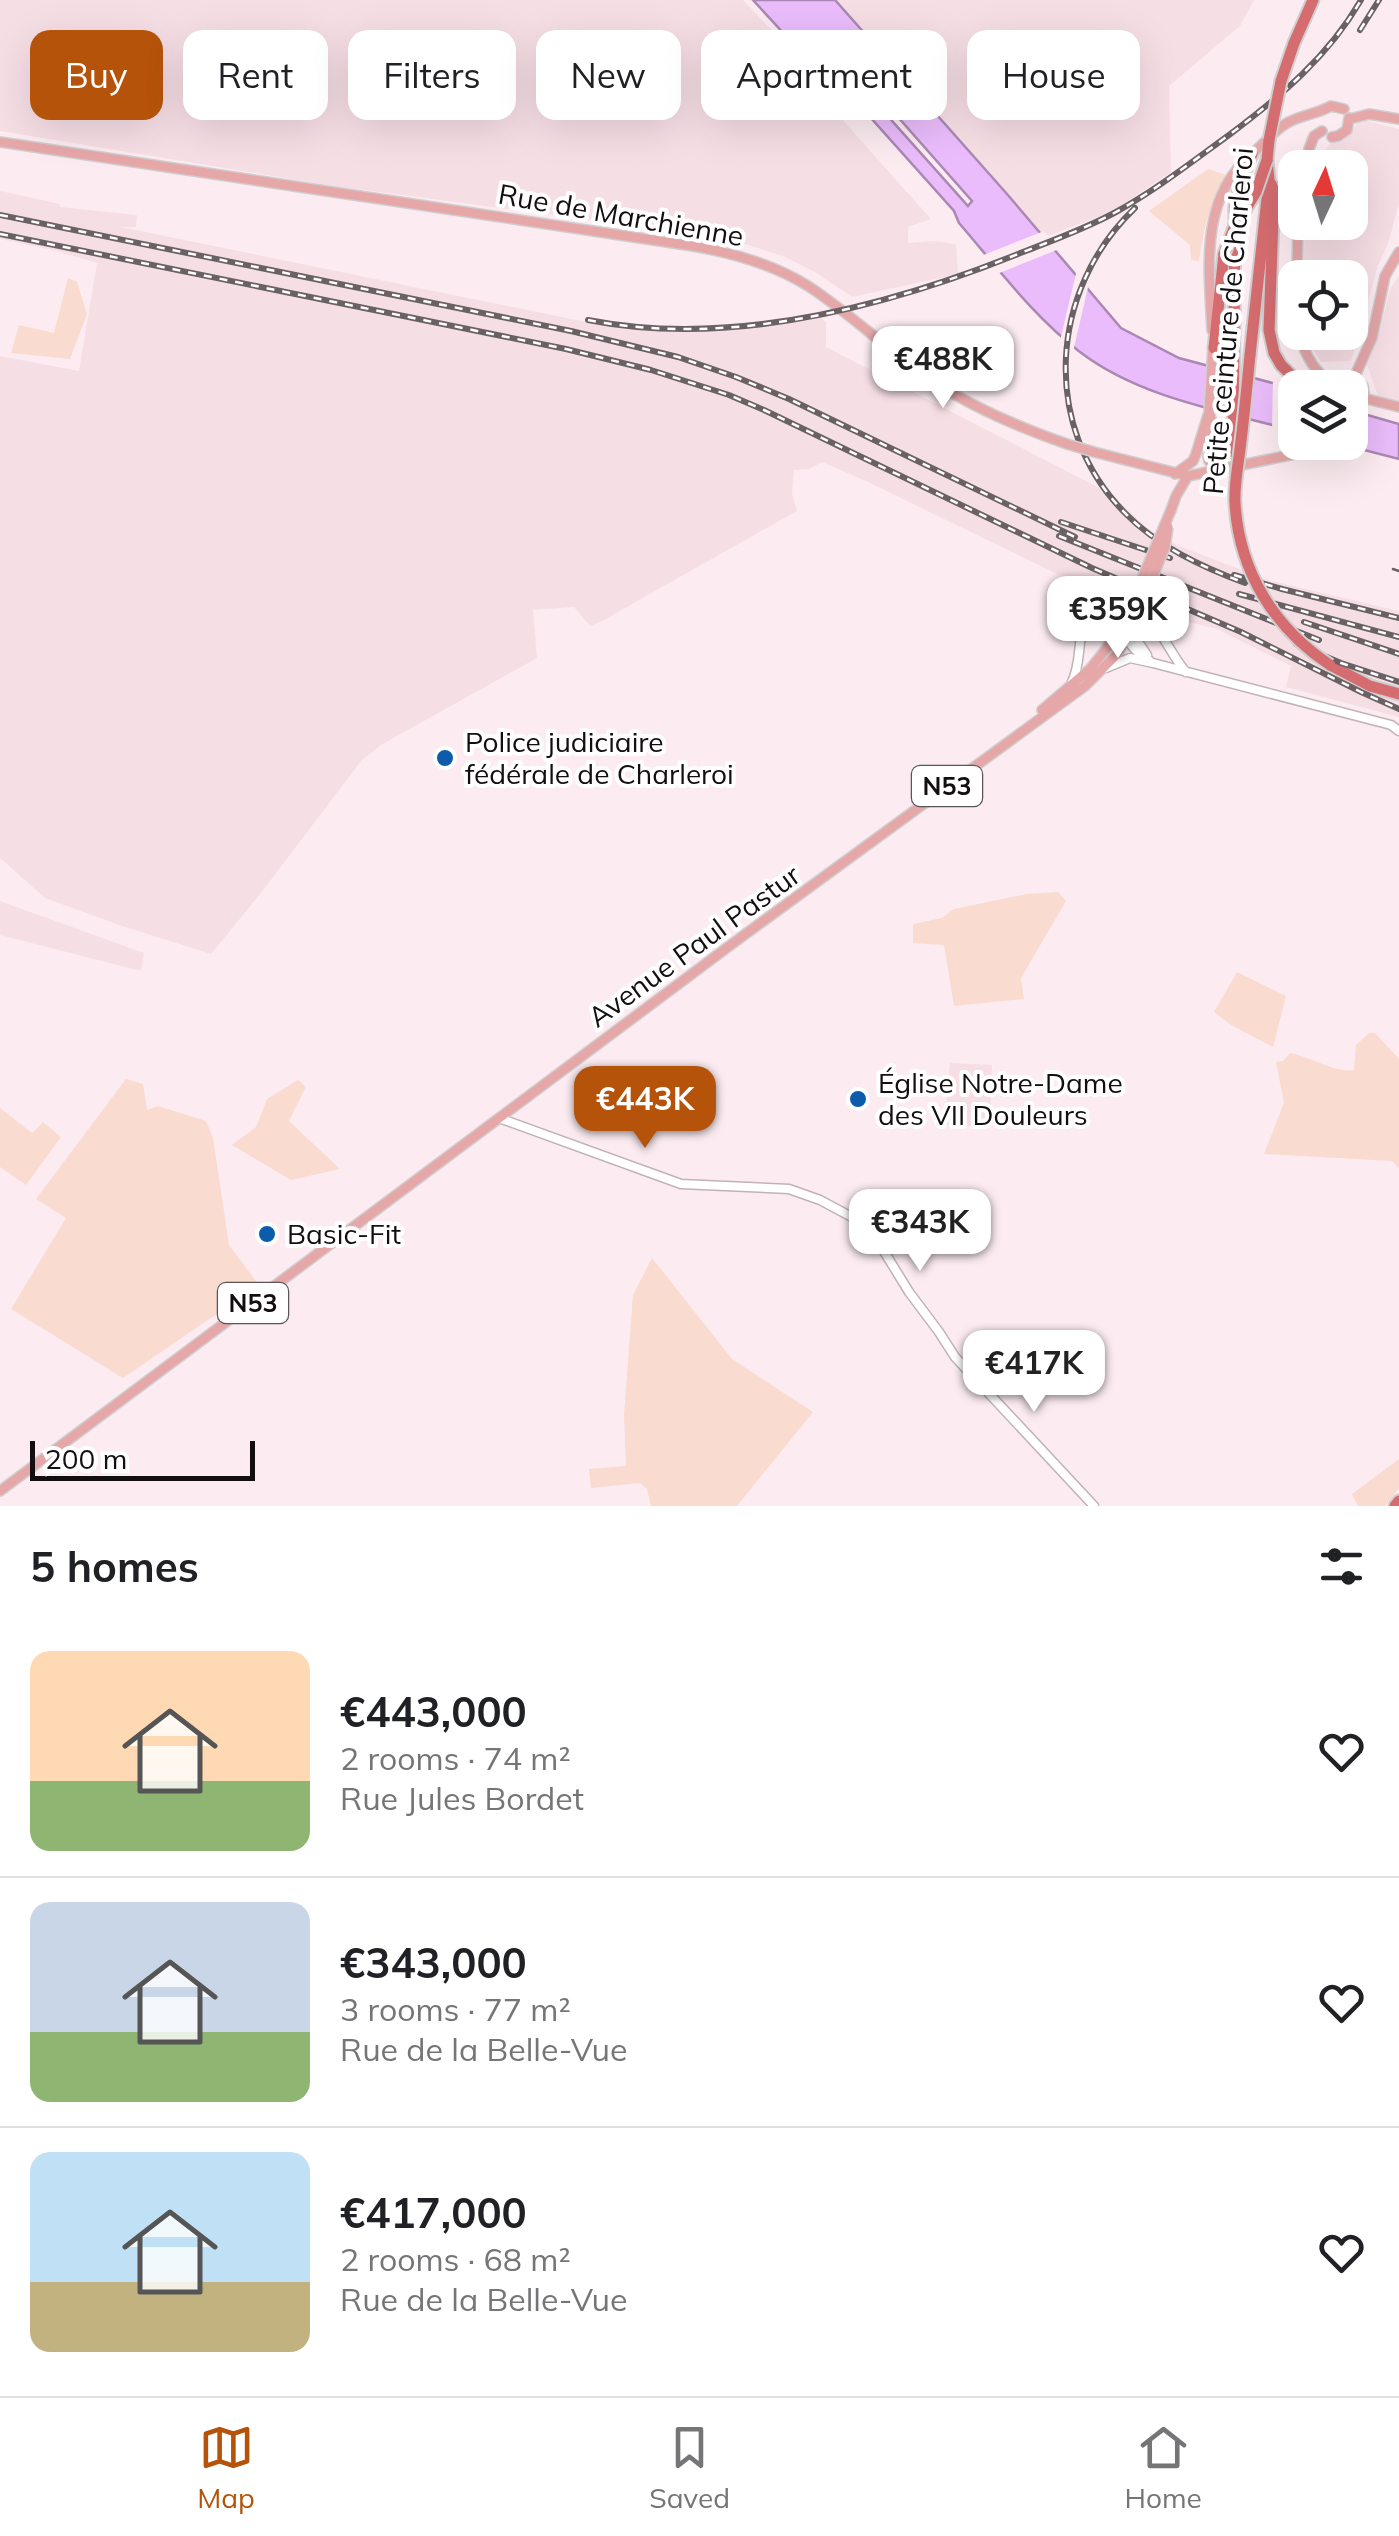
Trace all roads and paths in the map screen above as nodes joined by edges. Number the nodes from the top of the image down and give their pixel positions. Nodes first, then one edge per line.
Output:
1 (1313, 0) edge
2 (1322, 112) junction
3 (1348, 115) junction
4 (1399, 119) edge
5 (1326, 133) junction
6 (4, 142) edge
7 (1309, 149) tunnel mouth
8 (1252, 154) junction
9 (1268, 160) junction
10 (1269, 180) junction
11 (1399, 252) edge
12 (1214, 348) junction
13 (1286, 370) edge
14 (1352, 370) edge
15 (1368, 399) edge
16 (1399, 407) edge
17 (1207, 431) junction
18 (1278, 456) edge
19 (1218, 470) junction
20 (1174, 474) junction
21 (1236, 475) junction
22 (1188, 476) junction
23 (1176, 496) junction
24 (1171, 510) junction
25 (1124, 610) junction
26 (1147, 616) dead end
27 (1128, 632) junction
28 (1153, 663) junction
29 (1102, 670) junction
30 (1186, 672) junction
31 (1067, 690) junction
32 (1399, 694) edge
33 (1032, 724) junction
34 (1399, 730) edge
35 (499, 1118) junction
36 (0, 1491) edge
37 (1094, 1506) edge

1 - 9 highway, Petite ceinture de Charleroi, bridge
2 - 3 main road
2 - 5 main road
2 - 8 main road
3 - 4 main road
3 - 5 main road
5 - 7 main road
6 - 20 main road, Rue de Marchienne, bridge
8 - 12 main road
8 - 21 highway, bridge
9 - 10 highway, Petite ceinture de Charleroi, bridge
9 - 12 highway, bridge
10 - 13 highway
10 - 21 highway, Petite ceinture de Charleroi, bridge
11 - 14 main road
12 - 17 main road
15 - 16 main road
17 - 19 main road
17 - 20 main road
18 - 19 main road, Rue de Marchienne
19 - 22 main road, Rue de Marchienne
20 - 22 main road, Rue de Marchienne
20 - 23 main road
21 - 32 highway, Petite ceinture de Charleroi, bridge
22 - 23 main road, N53
23 - 24 main road, N53, bridge
24 - 25 main road, N53, bridge
24 - 27 main road, N53, bridge
25 - 27 main road, N53
25 - 31 street
26 - 30 street
27 - 28 street
27 - 29 main road, Avenue Paul Pastur / N53
27 - 31 main road, Avenue Paul Pastur / N53
28 - 29 street, Avenue Paul Pastur
28 - 30 street
29 - 33 main road, Avenue Paul Pastur / N53
30 - 34 street
31 - 33 main road, Avenue Paul Pastur / N53
33 - 35 main road, Avenue Paul Pastur / N53
35 - 36 main road, Avenue Paul Pastur / N53
35 - 37 street

